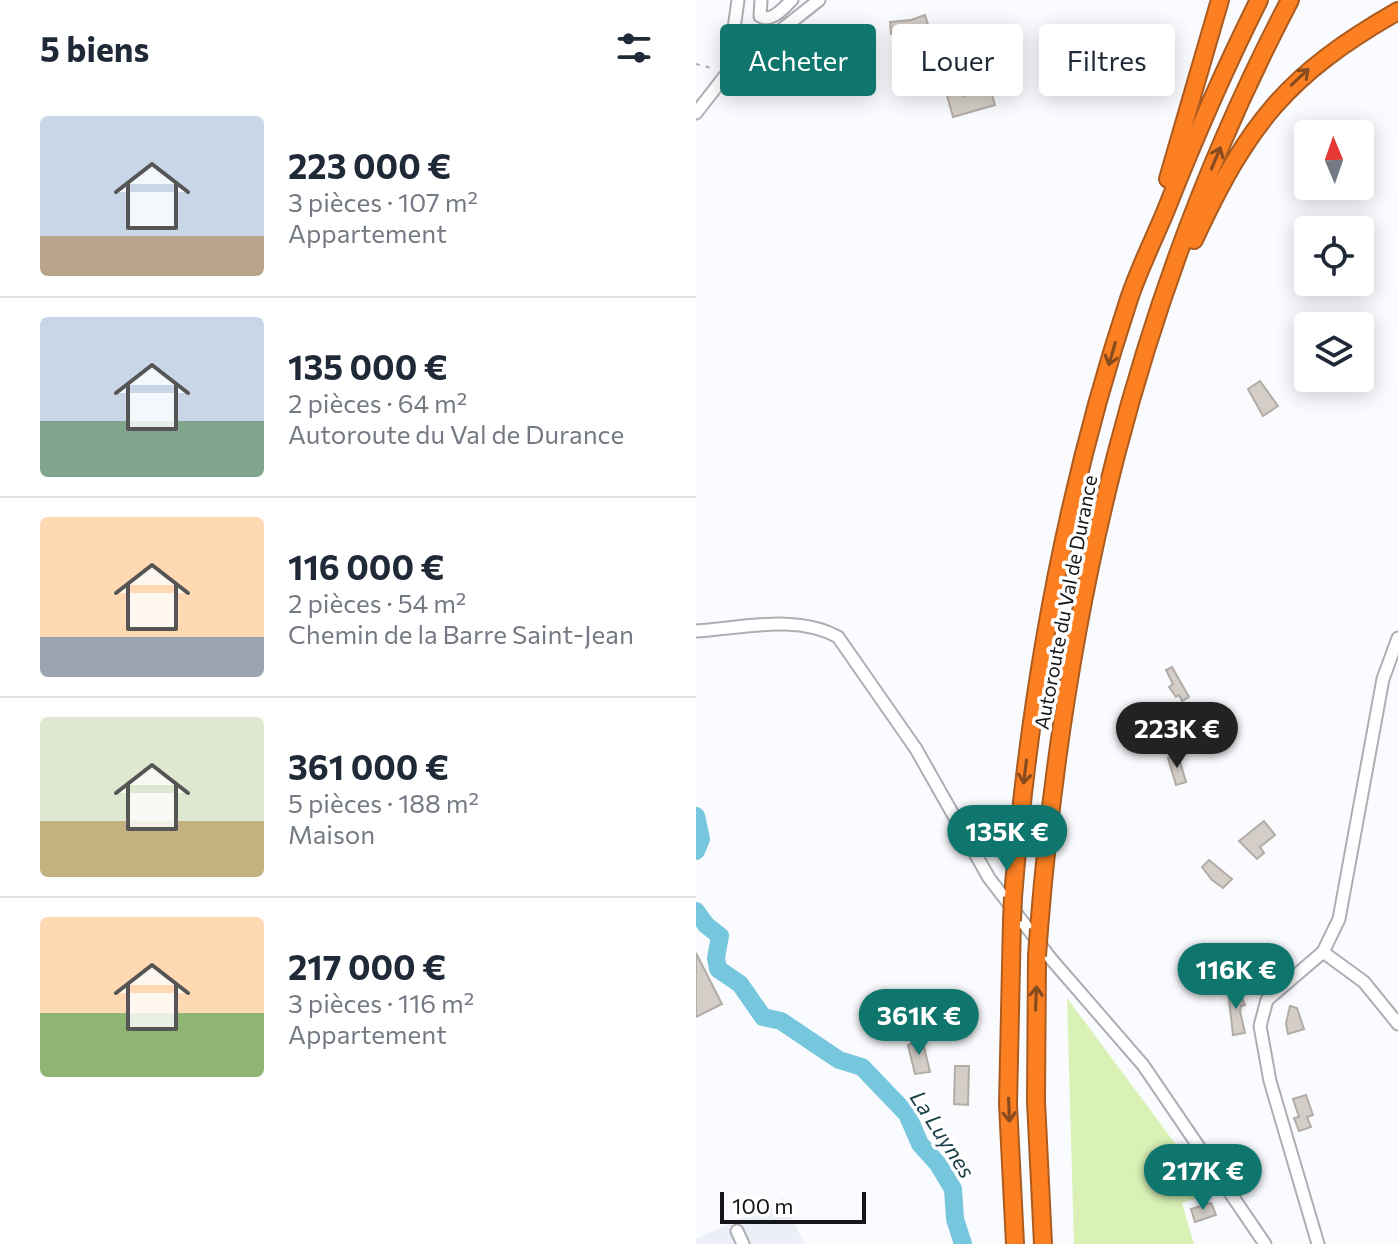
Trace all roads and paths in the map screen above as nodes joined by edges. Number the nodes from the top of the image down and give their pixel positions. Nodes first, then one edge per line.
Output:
1 (738, 0) edge
2 (761, 0) edge
3 (792, 0) edge
4 (819, 0) edge
5 (1220, 0) edge
6 (1259, 0) edge
7 (1290, 0) edge
8 (1398, 11) edge
9 (735, 24) edge
10 (789, 24) edge
11 (696, 64) edge
12 (720, 70) edge
13 (720, 82) edge
14 (696, 113) edge
15 (1136, 280) junction
16 (1150, 336) junction
17 (696, 631) edge
18 (1398, 638) edge
19 (1394, 659) edge
20 (1323, 952) junction
21 (1398, 1024) edge
22 (737, 1231) dead end
23 (743, 1244) edge
24 (1015, 1244) edge
25 (1043, 1244) edge
26 (1265, 1244) edge
27 (1318, 1244) edge

1 - 9 street
2 - 3 street
4 - 10 street
5 - 15 highway
6 - 15 highway, Autoroute du Val de Durance
16 -> 7 highway, Autoroute du Val de Durance
16 -> 8 highway
11 - 12 path
13 - 14 street
15 -> 24 highway, Autoroute du Val de Durance, bridge
25 -> 16 highway, Autoroute du Val de Durance, bridge
17 - 26 street
18 - 19 street
19 - 20 street
20 - 21 street
20 - 27 street
22 - 23 street

